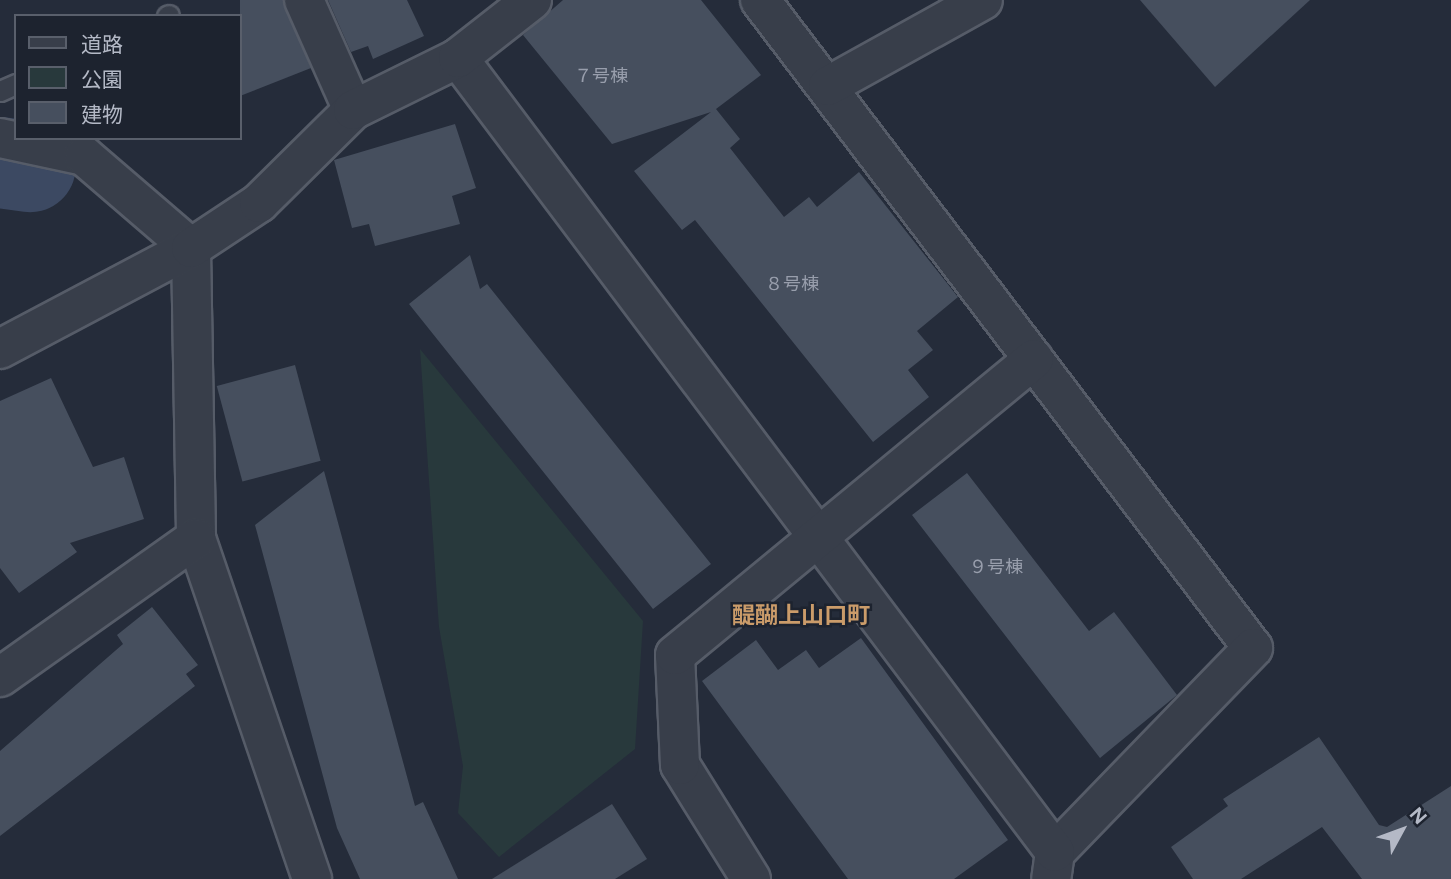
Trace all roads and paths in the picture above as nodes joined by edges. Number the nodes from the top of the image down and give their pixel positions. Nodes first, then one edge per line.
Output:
1 (304, 0) edge
2 (532, 0) edge
3 (760, 0) edge
4 (983, 0) edge
5 (458, 58) junction
6 (828, 86) junction
7 (353, 110) junction
8 (0, 138) edge
9 (191, 248) junction
10 (0, 349) edge
11 (1034, 359) junction
12 (818, 536) junction
13 (196, 538) junction
14 (0, 677) edge
15 (1053, 865) edge
16 (312, 879) edge
17 (751, 879) edge

1 - 7 street
2 - 5 street
3 - 6 street
4 - 6 street
5 - 7 street
5 - 12 street
6 - 11 street
7 - 9 street
8 - 9 street
9 - 10 street
9 - 13 street
11 - 12 street
11 - 15 street
12 - 15 street
12 - 17 street
13 - 14 street
13 - 16 street

